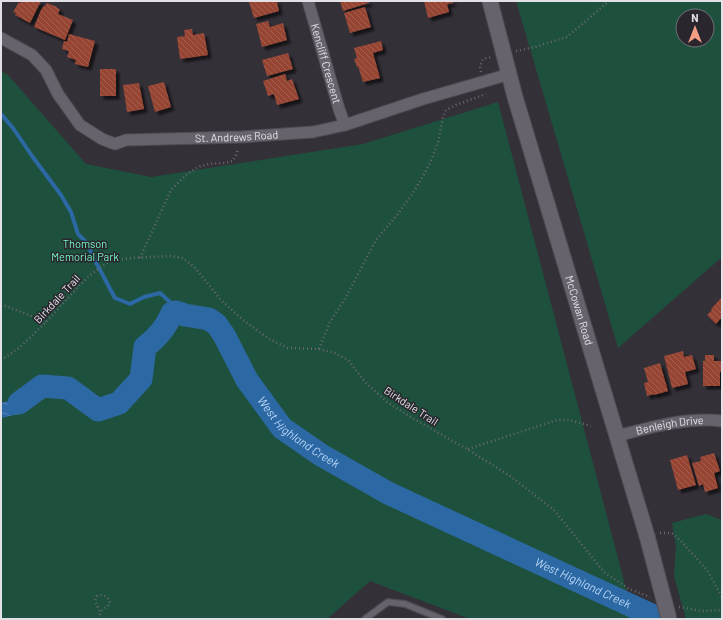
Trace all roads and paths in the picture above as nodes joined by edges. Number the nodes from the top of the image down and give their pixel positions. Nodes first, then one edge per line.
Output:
1 (308, 1) edge
2 (490, 1) edge
3 (609, 1) edge
4 (1, 38) edge
5 (520, 50) dead end
6 (491, 57) dead end
7 (480, 66) dead end
8 (510, 74) junction
9 (486, 94) dead end
10 (345, 125) junction
11 (239, 145) dead end
12 (140, 258) junction
13 (1, 304) edge
14 (46, 322) junction
15 (319, 349) junction
16 (1, 360) edge
17 (722, 421) edge
18 (591, 426) dead end
19 (617, 436) junction
20 (467, 449) junction
21 (670, 533) dead end
22 (722, 597) edge
23 (657, 600) dead end
24 (679, 607) dead end
25 (722, 610) edge
26 (100, 612) junction
27 (100, 619) edge
28 (365, 619) edge
29 (442, 619) edge
30 (669, 619) edge

1 - 10 street, Kencliff Crescent
2 - 8 main road, McCowan Road
3 - 5 path
4 - 10 street, St. Andrews Road
6 - 7 path
8 - 10 street, St. Andrews Road
8 - 19 main road, McCowan Road
9 - 15 path
11 - 12 path
12 - 14 path, Birkdale Trail
12 - 15 path, Birkdale Trail
13 - 14 path
14 - 16 path, Birkdale Trail
15 - 20 path, Birkdale Trail
17 - 19 street, Benleigh Drive
18 - 20 path
19 - 30 main road, McCowan Road, bridge
20 - 23 path, Birkdale Trail
21 - 22 path
24 - 25 path
26 - 26 path
26 - 27 path
28 - 29 lane

